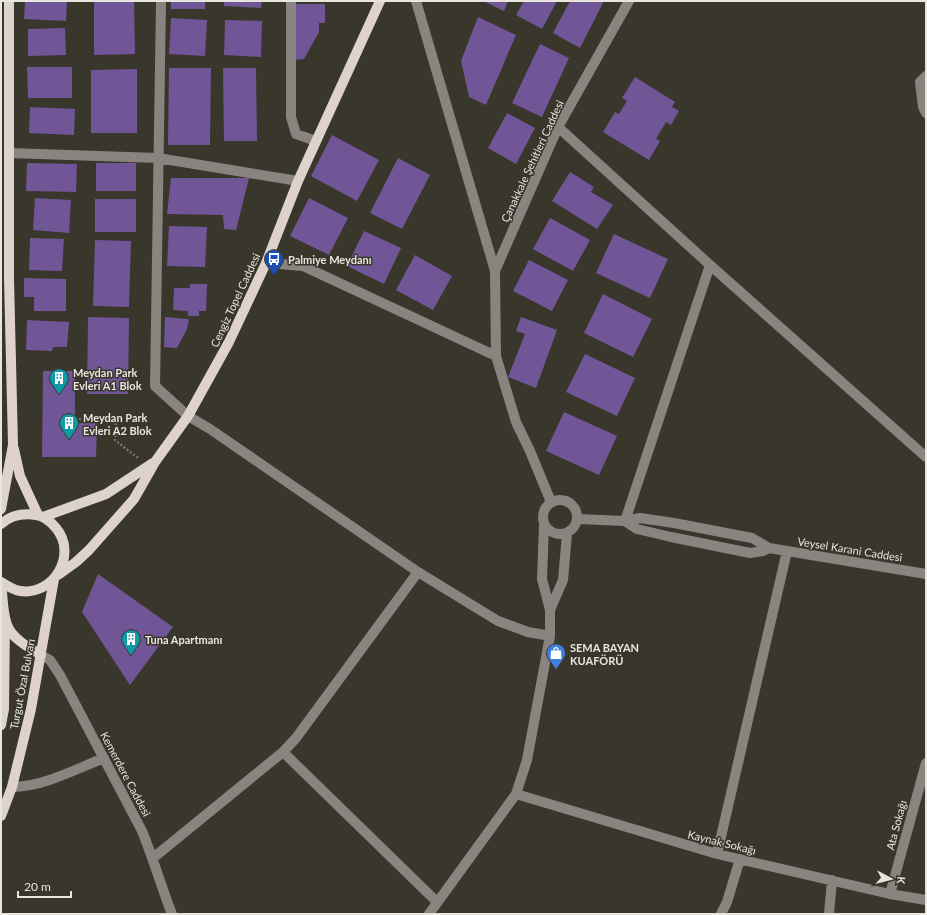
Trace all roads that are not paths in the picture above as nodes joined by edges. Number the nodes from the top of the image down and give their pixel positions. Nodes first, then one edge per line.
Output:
1 (9, 1) edge
2 (161, 1) edge
3 (291, 1) edge
4 (380, 1) edge
5 (416, 1) edge
6 (629, 1) edge
7 (926, 76) edge
8 (926, 113) edge
9 (558, 127) junction
10 (316, 141) junction
11 (9, 153) junction
12 (158, 158) junction
13 (298, 180) junction
14 (266, 263) junction
15 (710, 265) junction
16 (495, 271) junction
17 (5, 277) edge
18 (496, 356) junction
19 (188, 416) junction
20 (13, 445) junction
21 (926, 457) edge
22 (151, 464) junction
23 (551, 502) junction
24 (1, 509) edge
25 (40, 516) junction
26 (578, 519) junction
27 (625, 521) junction
28 (1, 524) edge
29 (544, 525) junction
30 (567, 534) junction
31 (769, 548) junction
32 (787, 551) junction
33 (418, 572) junction
34 (926, 574) edge
35 (56, 577) junction
36 (1, 582) edge
37 (550, 610) junction
38 (5, 621) junction
39 (550, 636) junction
40 (41, 655) junction
41 (1, 725) edge
42 (283, 752) junction
43 (104, 758) junction
44 (926, 763) edge
45 (12, 786) junction
46 (516, 794) junction
47 (1, 816) edge
48 (717, 854) junction
49 (153, 858) junction
50 (740, 859) junction
51 (832, 880) junction
52 (890, 894) junction
53 (926, 900) edge
54 (437, 902) junction
55 (172, 914) edge
56 (429, 914) edge
57 (721, 914) edge
58 (829, 914) edge

1 - 11 main road
2 - 12 street
3 - 10 street
4 - 10 main road, Cengiz Topel Caddesi
5 - 16 street
6 - 9 street, Çanakkale Şehitleri Caddesi
7 - 8 street
9 - 15 street
9 - 16 street, Çanakkale Şehitleri Caddesi
10 - 13 main road, Cengiz Topel Caddesi
11 - 12 street
11 - 17 main road
12 - 13 street
12 - 19 street
13 - 14 main road, Cengiz Topel Caddesi
14 - 18 street
14 - 19 main road, Cengiz Topel Caddesi
15 - 21 street
15 - 27 street
16 - 18 street
17 - 20 main road
18 - 23 street
19 - 22 main road, Cengiz Topel Caddesi
19 - 33 street
20 - 24 main road
20 - 25 main road
22 - 25 main road
22 - 35 main road, Cengiz Topel Caddesi
23 - 26 street
23 - 29 street
25 - 28 main road
25 - 35 main road, Turgut Özal Bulvarı
26 - 27 street, Veysel Karani Caddesi
26 - 30 street
27 - 31 street, Veysel Karani Caddesi
27 - 31 street, Veysel Karani Caddesi
29 - 30 street
29 - 37 street
30 - 37 street
31 - 32 street, Veysel Karani Caddesi
32 - 34 street, Veysel Karani Caddesi
32 - 48 street
33 - 39 street
33 - 42 street
35 - 36 main road, Cengiz Topel Caddesi
35 - 40 main road, Turgut Özal Bulvarı
36 - 38 main road, Turgut Özal Bulvarı
37 - 39 street
38 - 40 main road
38 - 41 main road, Turgut Özal Bulvarı
39 - 46 street
40 - 43 street, Kemerdere Caddesi
40 - 45 main road, Turgut Özal Bulvarı
42 - 49 street
42 - 54 street
43 - 45 street
43 - 49 street, Kemerdere Caddesi
44 - 52 street, Ata Sokağı
45 - 47 main road, Turgut Özal Bulvarı
46 - 48 street, Kaynak Sokağı
46 - 54 street
48 - 50 street, Kaynak Sokağı
49 - 55 street, Kemerdere Caddesi
50 - 51 street, Kaynak Sokağı
50 - 57 street
51 - 52 street, Kaynak Sokağı
51 - 58 street
52 - 53 street, Kaynak Sokağı
54 - 56 street

